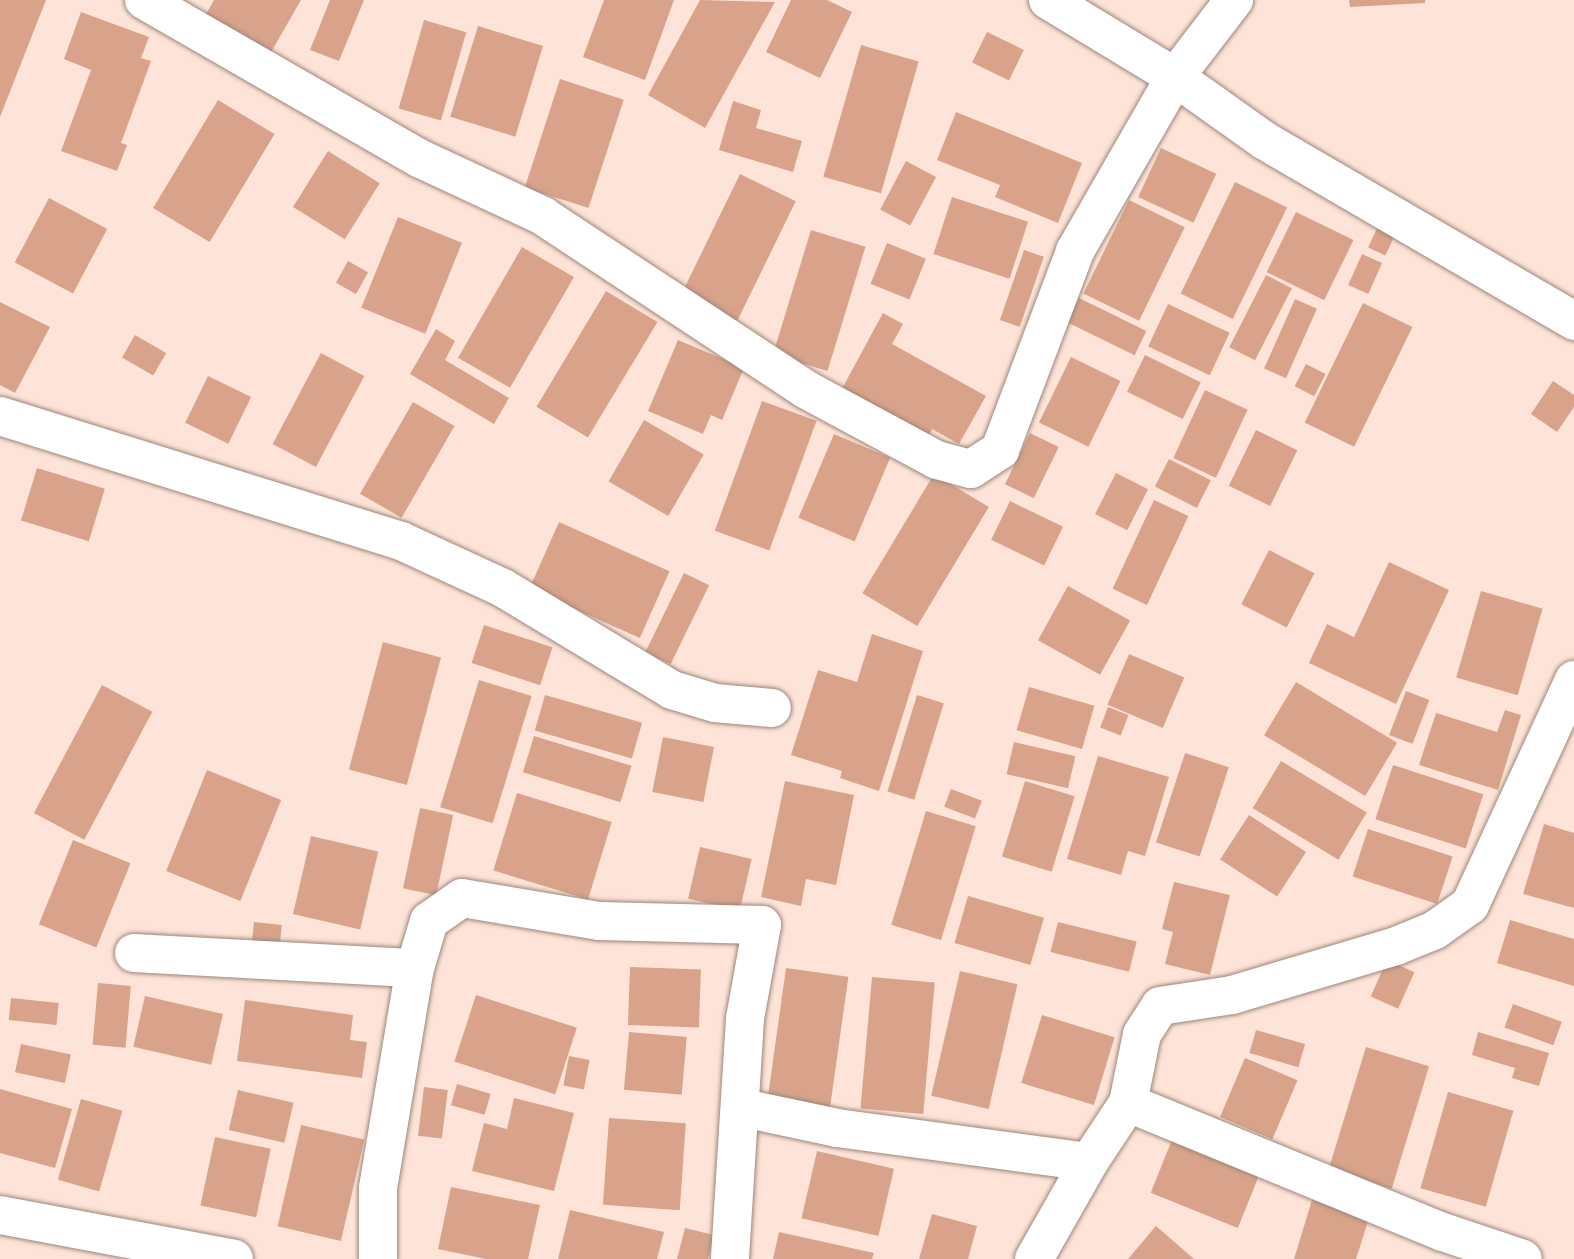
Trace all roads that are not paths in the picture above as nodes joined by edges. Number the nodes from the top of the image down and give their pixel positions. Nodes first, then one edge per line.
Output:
1 (144, 0) edge
2 (1048, 0) edge
3 (1234, 0) edge
4 (1175, 77) junction
5 (1574, 321) edge
6 (0, 416) edge
7 (1574, 680) edge
8 (772, 708) dead end
9 (134, 953) dead end
10 (415, 968) junction
11 (1128, 1103) junction
12 (743, 1108) junction
13 (1089, 1162) junction
14 (0, 1215) edge
15 (234, 1259) edge
16 (378, 1259) edge
17 (730, 1259) edge
18 (1034, 1259) edge
19 (1523, 1259) edge

1 - 4 street
2 - 4 street
3 - 4 street
4 - 5 street
6 - 8 street
7 - 11 street
9 - 10 street
10 - 12 street
10 - 16 street
11 - 13 street
11 - 19 street
12 - 13 street
12 - 17 street
13 - 18 street
14 - 15 street

